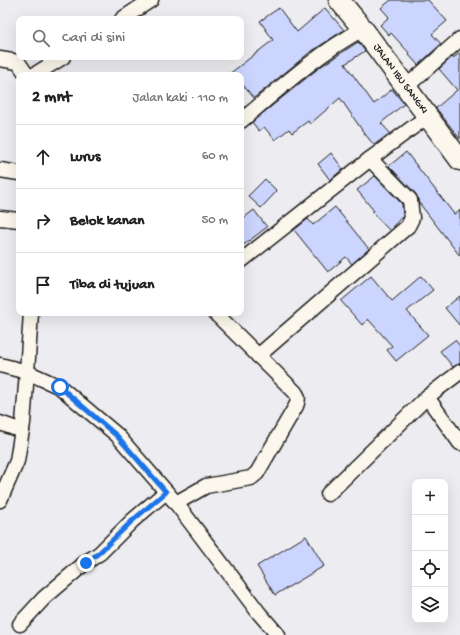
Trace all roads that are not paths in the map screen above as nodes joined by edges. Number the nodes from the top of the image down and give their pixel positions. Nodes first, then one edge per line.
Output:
1 (151, 0) edge
2 (338, 0) edge
3 (127, 16) edge
4 (362, 29) junction
5 (460, 39) edge
6 (0, 59) edge
7 (58, 60) edge
8 (25, 72) edge
9 (39, 72) edge
10 (406, 87) junction
11 (428, 116) junction
12 (244, 118) edge
13 (370, 158) junction
14 (460, 160) edge
15 (0, 170) edge
16 (16, 172) edge
17 (0, 218) edge
18 (16, 220) edge
19 (244, 259) edge
20 (31, 316) edge
21 (218, 316) edge
22 (258, 356) junction
23 (0, 365) edge
24 (27, 372) junction
25 (460, 372) edge
26 (427, 397) junction
27 (0, 423) edge
28 (22, 431) junction
29 (460, 442) edge
30 (166, 492) junction
31 (328, 494) dead end
32 (0, 500) edge
33 (176, 503) junction
34 (20, 624) dead end
35 (278, 635) edge

1 - 3 street
2 - 4 main road, JALAN IBU SANGKI
4 - 10 main road, JALAN IBU SANGKI
4 - 12 street
5 - 10 street
6 - 8 street
7 - 9 street
10 - 11 main road, JALAN IBU SANGKI
11 - 13 street
11 - 14 main road, JALAN IBU SANGKI
13 - 19 street
13 - 22 street
15 - 16 street
17 - 18 street
20 - 24 street
21 - 22 street
22 - 33 street
23 - 24 street
24 - 28 street
24 - 30 street
25 - 26 street
26 - 29 street
26 - 31 street
27 - 28 street
28 - 32 street
30 - 33 street
30 - 34 street
33 - 35 street

